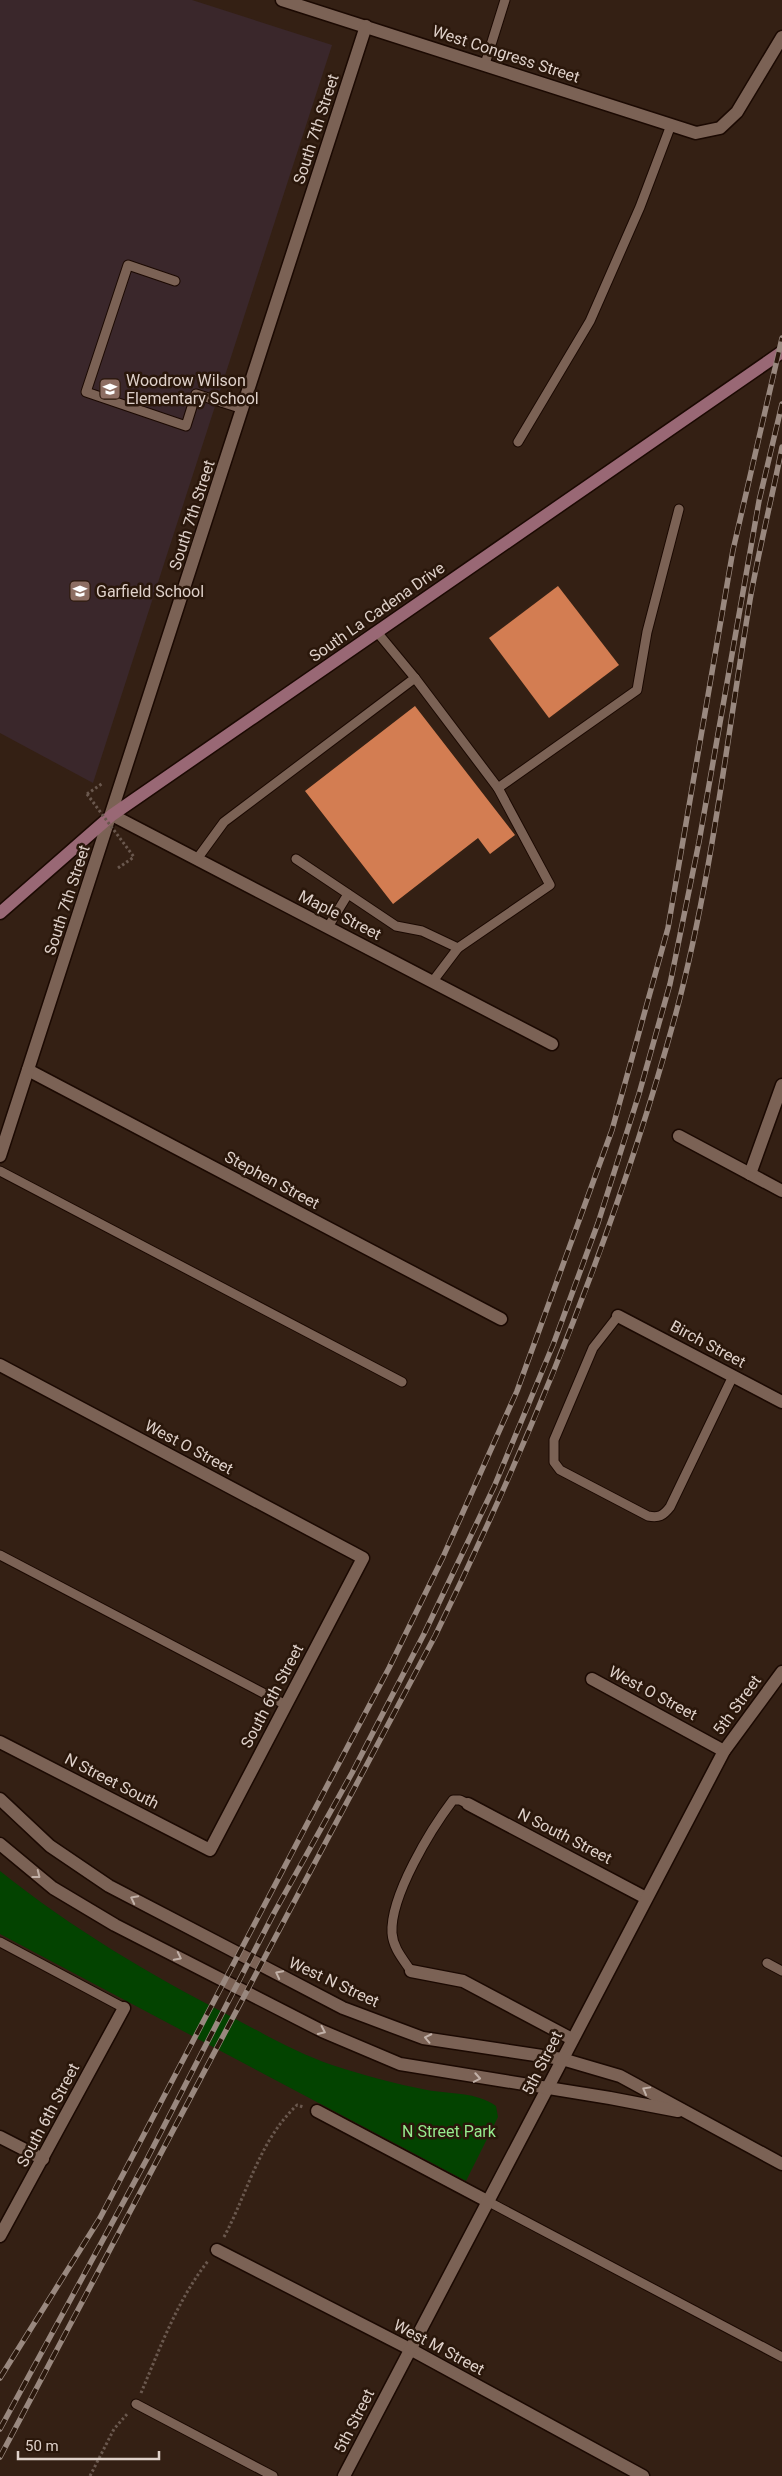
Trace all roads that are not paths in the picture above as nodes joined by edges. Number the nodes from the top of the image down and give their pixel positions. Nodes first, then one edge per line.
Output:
1 (282, 0) edge
2 (505, 0) edge
3 (366, 26) junction
4 (782, 37) edge
5 (486, 64) junction
6 (670, 125) junction
7 (175, 281) dead end
8 (782, 352) edge
9 (243, 409) junction
10 (518, 442) dead end
11 (679, 509) dead end
12 (377, 632) junction
13 (415, 678) junction
14 (498, 788) junction
15 (112, 815) junction
16 (197, 859) junction
17 (296, 859) dead end
18 (348, 894) junction
19 (0, 913) edge
20 (328, 927) junction
21 (458, 948) junction
22 (433, 982) junction
23 (552, 1044) dead end
24 (28, 1070) junction
25 (782, 1085) edge
26 (679, 1136) dead end
27 (0, 1156) edge
28 (0, 1171) edge
29 (750, 1174) junction
30 (782, 1191) edge
31 (618, 1316) joint
32 (501, 1320) dead end
33 (0, 1365) edge
34 (733, 1376) junction
35 (402, 1382) dead end
36 (782, 1402) edge
37 (0, 1555) edge
38 (363, 1558) joint
39 (782, 1672) edge
40 (592, 1679) dead end
41 (286, 1705) junction
42 (0, 1742) edge
43 (724, 1750) junction
44 (0, 1799) edge
45 (468, 1804) joint
46 (0, 1844) edge
47 (210, 1850) joint
48 (646, 1898) junction
49 (0, 1942) edge
50 (767, 1963) dead end
51 (411, 1971) joint
52 (782, 1971) edge
53 (124, 2008) joint
54 (572, 2039) junction
55 (562, 2059) junction
56 (547, 2089) junction
57 (317, 2111) road end
58 (689, 2114) junction
59 (0, 2136) edge
60 (43, 2159) junction
61 (782, 2164) edge
62 (488, 2202) junction
63 (0, 2236) edge
64 (217, 2250) road end
65 (410, 2349) junction
66 (782, 2357) edge
67 (136, 2404) road end
68 (273, 2476) edge
69 (344, 2476) edge
70 (643, 2476) edge

1 - 3 street, West Congress Street
2 - 5 lane
3 - 5 street, West Congress Street
3 - 9 street, South 7th Street
4 - 6 street, West Congress Street
5 - 6 street, West Congress Street
6 - 10 lane
7 - 9 lane
8 - 12 main road, South La Cadena Drive
9 - 15 street, South 7th Street
11 - 14 lane
12 - 13 lane
12 - 15 main road, South La Cadena Drive
13 - 14 lane
13 - 16 lane
14 - 21 lane
15 - 16 street, Maple Street
15 - 19 main road, South La Cadena Drive
15 - 24 street, South 7th Street
16 - 20 street, Maple Street
17 - 18 lane
18 - 20 lane
18 - 21 lane
20 - 22 street, Maple Street
21 - 22 lane
22 - 23 street, Maple Street
24 - 27 street, South 7th Street
24 - 32 street, Stephen Street
25 - 29 street
26 - 29 street
28 - 35 lane
29 - 30 street
31 - 34 street, Birch Street
31 - 34 lane
33 - 38 street, West O Street
34 - 36 street, Birch Street
37 - 41 lane
38 - 41 street, South 6th Street
39 - 43 street, 5th Street
40 - 43 street, West O Street
41 - 47 street, South 6th Street
42 - 47 street, N Street South
43 - 48 street, 5th Street
55 -> 44 street, West N Street
45 - 48 street, N South Street
45 - 51 lane
46 -> 56 street, West N Street
48 - 54 street, 5th Street
49 - 53 lane
50 - 52 lane
51 - 54 street
53 - 60 street, South 6th Street
54 - 55 street, 5th Street
55 - 56 street, 5th Street
58 -> 55 street, West N Street
56 - 58 street, West N Street
56 - 62 street, 5th Street
57 - 62 street
58 - 61 street, West N Street
59 - 60 street
60 - 63 street, South 6th Street
62 - 65 street, 5th Street
62 - 66 lane
64 - 65 street, West M Street
65 - 69 street, 5th Street
65 - 70 street, West M Street
67 - 68 lane

